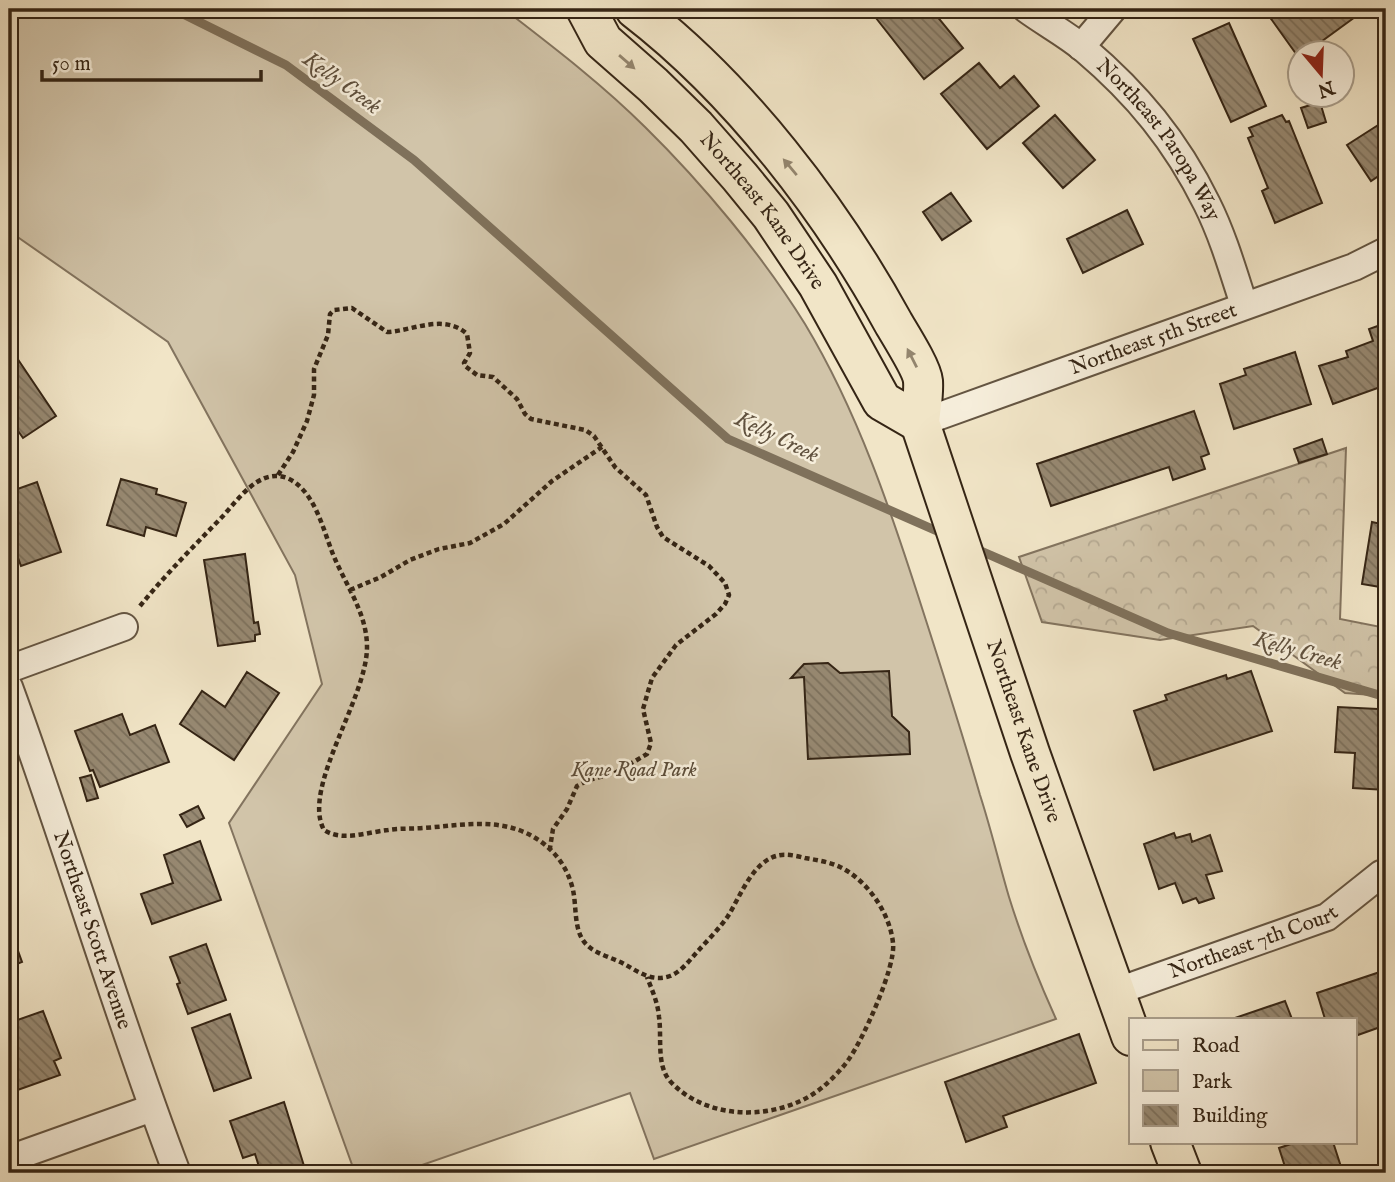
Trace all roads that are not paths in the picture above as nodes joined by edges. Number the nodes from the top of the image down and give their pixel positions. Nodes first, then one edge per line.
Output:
1 (586, 9) edge
2 (635, 9) edge
3 (1026, 9) edge
4 (1113, 9) edge
5 (1082, 47) junction
6 (1386, 251) edge
7 (1244, 305) junction
8 (920, 424) junction
9 (124, 626) road end
10 (9, 668) edge
11 (9, 687) edge
12 (1381, 874) dead end
13 (1115, 992) junction
14 (1129, 1030) edge
15 (152, 1108) junction
16 (1171, 1144) edge
17 (9, 1159) edge
18 (177, 1173) edge
19 (1182, 1173) edge

1 -> 8 main road, Northeast Kane Drive
8 -> 2 main road, Northeast Kane Drive
3 - 5 street, Northeast Paropa Way
4 - 5 street
5 - 7 street, Northeast Paropa Way
6 - 7 street, Northeast 5th Street
7 - 8 street, Northeast 5th Street
8 - 13 main road, Northeast Kane Drive
9 - 10 street
11 - 15 street, Northeast Scott Avenue
12 - 13 street, Northeast 7th Court
13 - 14 main road, Northeast Kane Drive
15 - 17 street
15 - 18 street, Northeast Scott Avenue
16 - 19 main road

